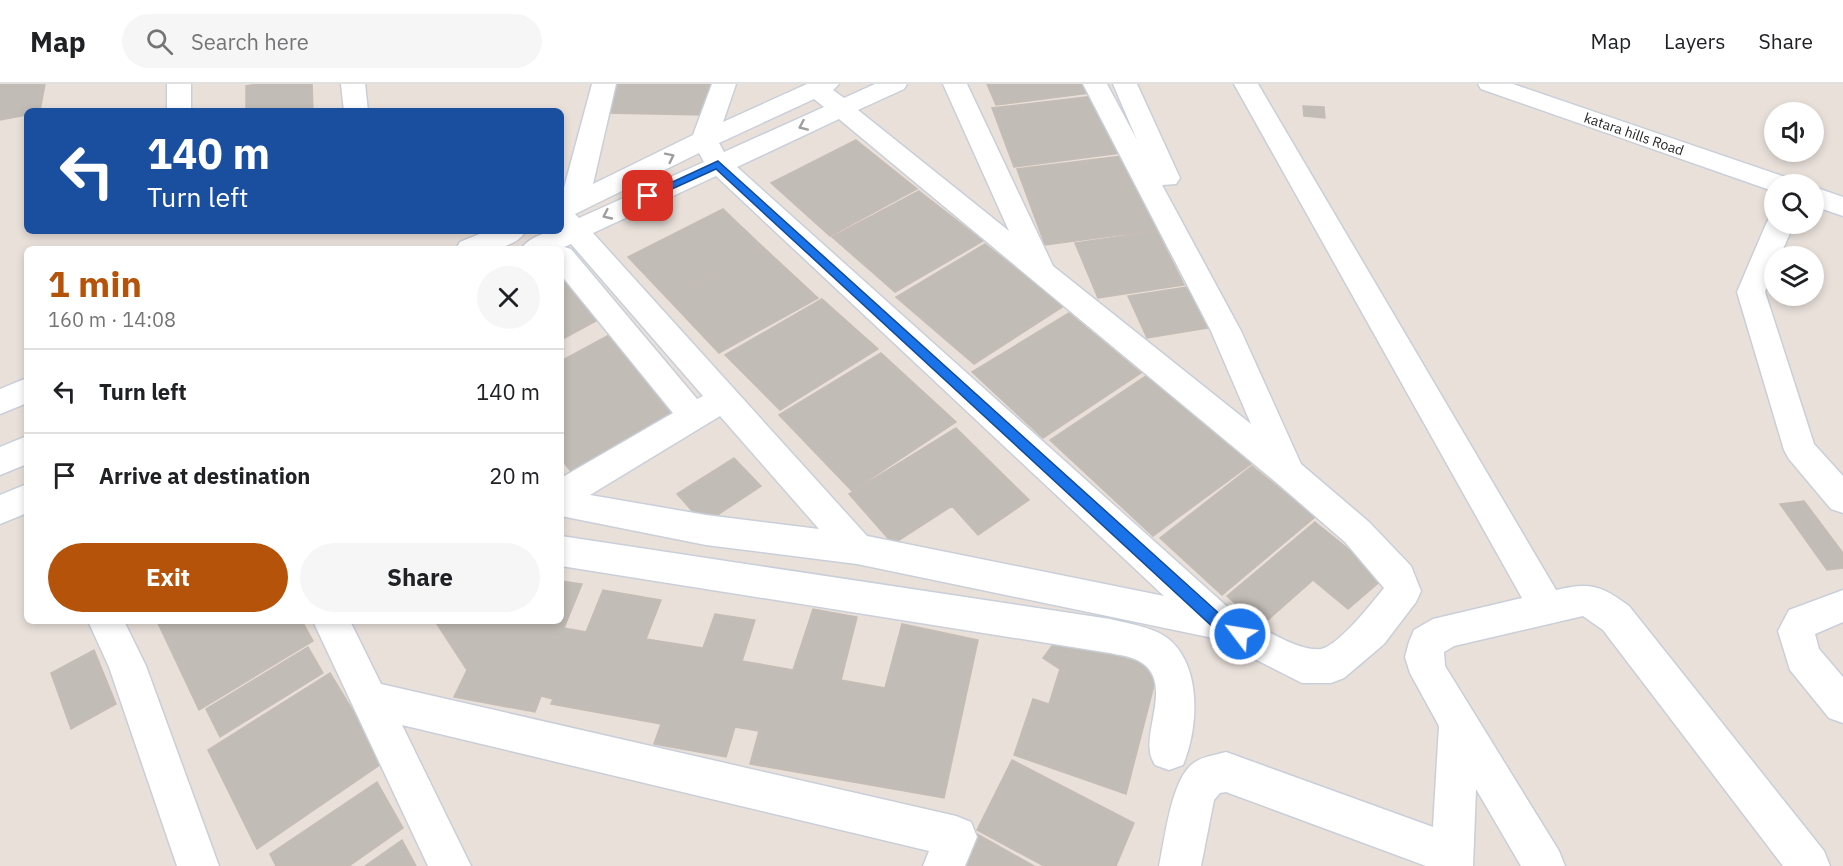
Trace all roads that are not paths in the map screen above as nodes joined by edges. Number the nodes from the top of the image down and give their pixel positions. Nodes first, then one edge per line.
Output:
1 (179, 84) edge
2 (353, 84) edge
3 (604, 84) edge
4 (724, 84) edge
5 (895, 84) edge
6 (955, 84) edge
7 (1095, 84) edge
8 (1125, 84) edge
9 (1246, 84) edge
10 (1490, 84) edge
11 (828, 94) edge
12 (179, 108) edge
13 (357, 108) edge
14 (711, 152) junction
15 (1764, 179) edge
16 (1172, 190) dead end
17 (1824, 200) edge
18 (1843, 207) edge
19 (564, 216) edge
20 (564, 229) edge
21 (505, 234) edge
22 (560, 234) edge
23 (561, 234) edge
24 (1776, 234) edge
25 (477, 246) edge
26 (1042, 272) junction
27 (24, 391) edge
28 (723, 399) junction
29 (0, 402) edge
30 (693, 416) junction
31 (24, 450) edge
32 (0, 462) edge
33 (1290, 474) junction
34 (564, 494) edge
35 (24, 499) edge
36 (1843, 499) edge
37 (564, 500) edge
38 (0, 510) edge
39 (857, 549) junction
40 (564, 551) edge
41 (1843, 606) edge
42 (1547, 608) junction
43 (1219, 623) junction
44 (107, 624) edge
45 (333, 624) edge
46 (371, 700) junction
47 (1843, 705) edge
48 (1459, 722) junction
49 (1168, 751) dead end
50 (1452, 860) edge
51 (198, 866) edge
52 (450, 866) edge
53 (944, 866) edge
54 (1180, 866) edge
55 (1544, 866) edge
56 (1809, 866) edge

1 - 12 street
2 - 13 street
3 - 19 street
4 - 14 street
5 - 11 street
6 - 26 street
7 - 33 street
8 - 16 street
9 - 42 street
10 - 15 street, katara hills Road
11 - 14 street
11 - 26 street
14 - 20 street
14 - 43 street
17 - 18 street
21 - 25 street
22 - 30 street
23 - 28 street
24 - 36 street
26 - 33 street
27 - 29 street
28 - 30 street
28 - 39 street
30 - 34 street
31 - 32 street
33 - 43 street
35 - 38 street
37 - 39 street
39 - 43 street
40 - 49 street
41 - 47 street
42 - 48 street
42 - 56 street
44 - 51 street
45 - 46 street
46 - 52 street
46 - 53 street
48 - 50 street
48 - 55 street
50 - 54 street

